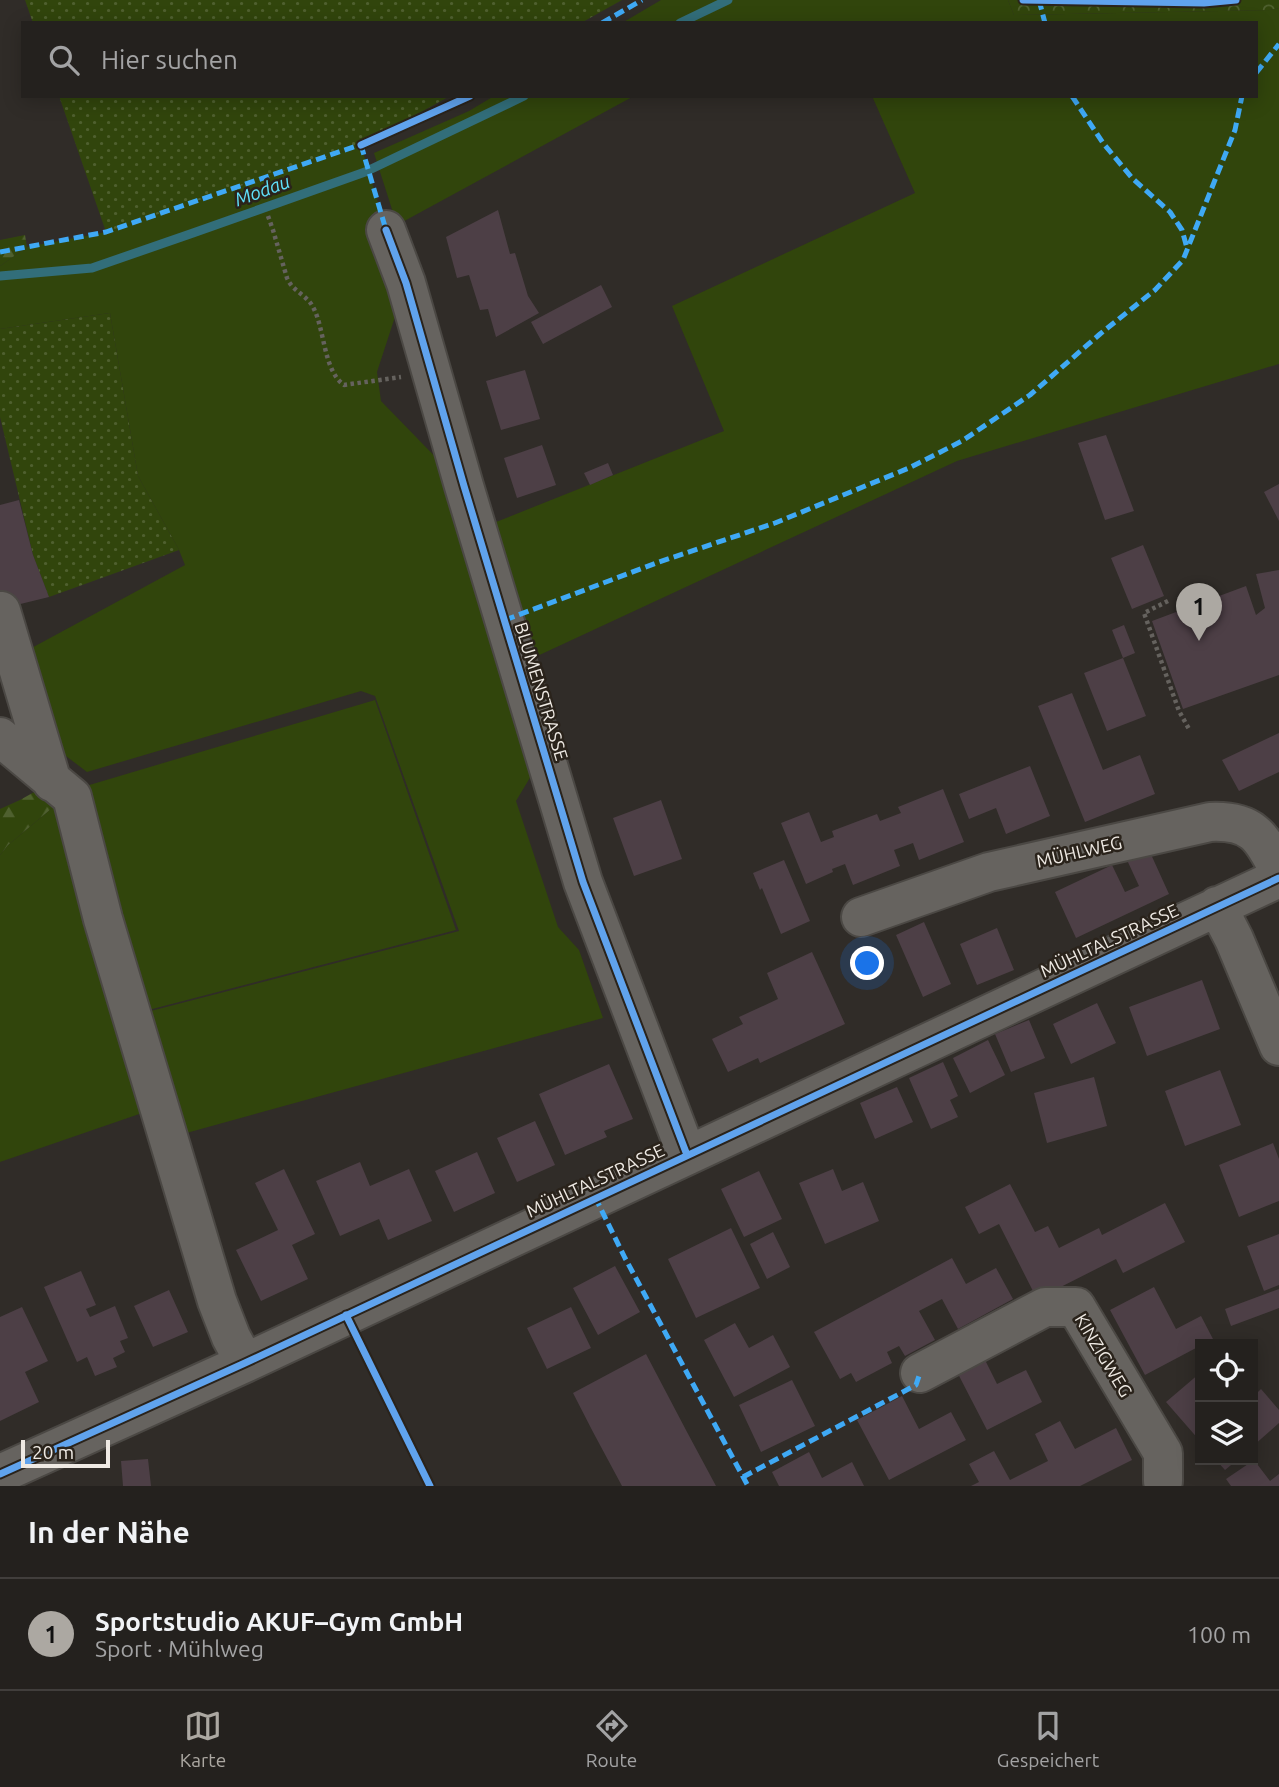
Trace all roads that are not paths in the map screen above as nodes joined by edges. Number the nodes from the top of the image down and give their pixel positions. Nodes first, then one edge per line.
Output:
1 (386, 230) dead end
2 (1, 611) edge
3 (0, 737) edge
4 (52, 782) junction
5 (1279, 871) edge
6 (1279, 878) edge
7 (861, 916) dead end
8 (1226, 923) junction
9 (1279, 1046) edge
10 (687, 1155) junction
11 (245, 1363) junction
12 (920, 1373) dead end
13 (0, 1474) edge
14 (1162, 1484) edge

1 - 10 street, BLUMENSTRASSE
2 - 4 street
3 - 4 street
4 - 11 street
5 - 7 street, MÜHLWEG
6 - 8 street, MÜHLTALSTRASSE
8 - 9 street
8 - 10 street, MÜHLTALSTRASSE
10 - 11 street, MÜHLTALSTRASSE
11 - 13 street, MÜHLTALSTRASSE
12 - 14 street, KINZIGWEG

